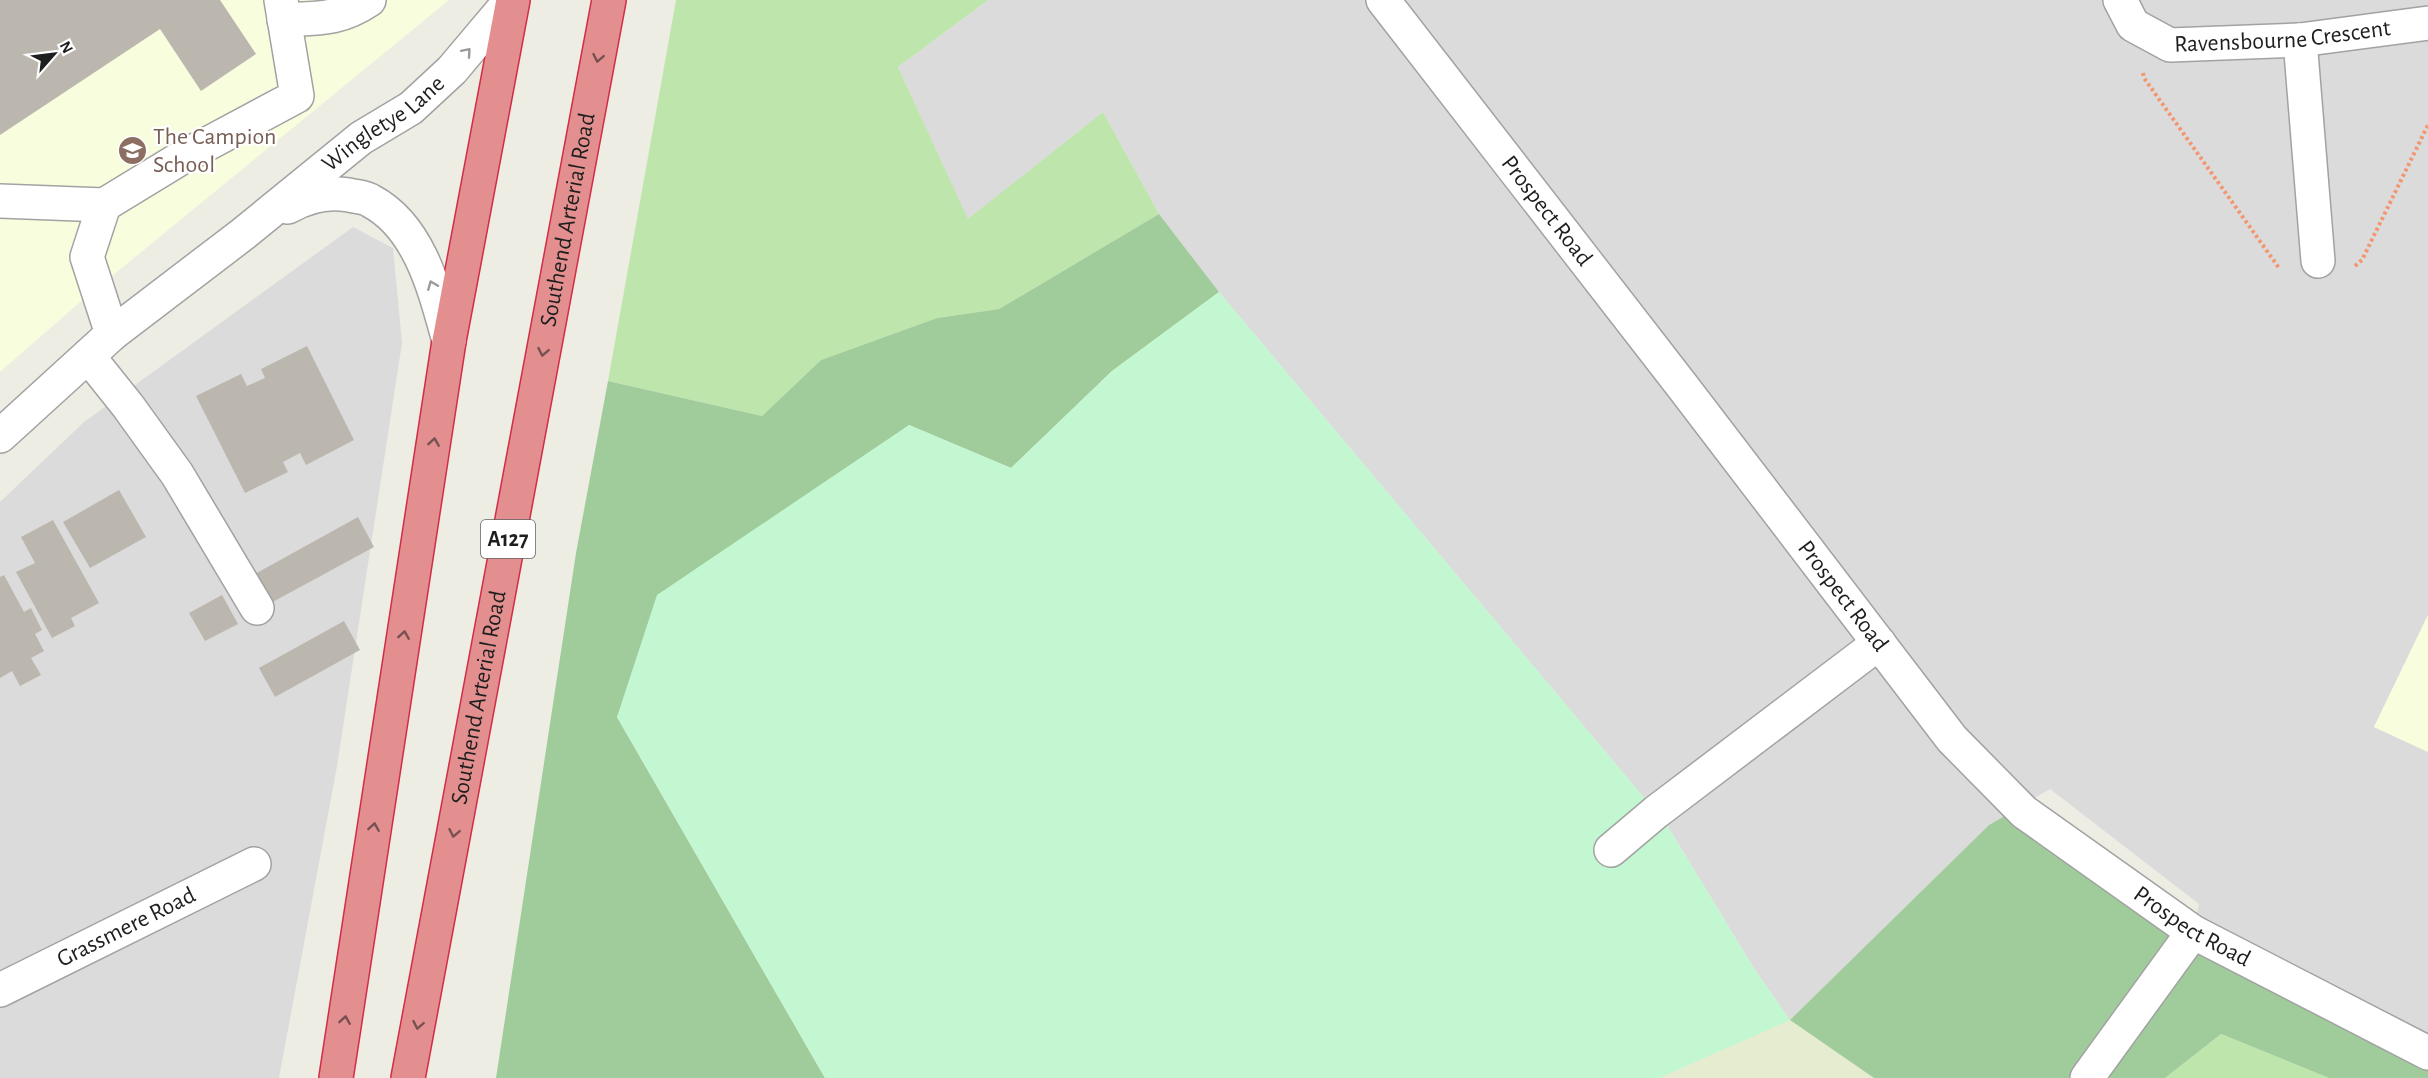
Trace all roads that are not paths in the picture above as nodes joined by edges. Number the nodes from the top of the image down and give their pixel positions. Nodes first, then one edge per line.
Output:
1 (369, 0) edge
2 (512, 0) edge
3 (609, 0) edge
4 (1383, 0) edge
5 (2120, 0) edge
6 (283, 10) edge
7 (2428, 22) edge
8 (2300, 40) junction
9 (0, 201) edge
10 (104, 205) junction
11 (243, 234) junction
12 (2318, 261) dead end
13 (112, 334) junction
14 (449, 341) junction
15 (88, 356) junction
16 (0, 436) edge
17 (257, 608) dead end
18 (1879, 642) junction
19 (1611, 850) dead end
20 (254, 864) dead end
21 (2193, 932) junction
22 (0, 990) edge
23 (2428, 1053) edge
24 (336, 1078) edge
25 (408, 1078) edge
26 (2087, 1078) edge

1 - 6 street
11 -> 2 street, Wingletye Lane
2 - 14 highway
3 -> 25 highway, Southend Arterial Road / A127
4 - 18 street, Prospect Road
5 - 8 street, Ravensbourne Crescent
6 - 10 street
7 - 8 street, Ravensbourne Crescent
8 - 12 street
9 - 10 street
10 - 13 street
11 - 13 street, Wingletye Lane
14 -> 11 street, Wingletye Lane
13 - 15 street, Wingletye Lane
24 -> 14 highway
15 - 16 street, Wingletye Lane
15 - 17 street
18 - 19 street
18 - 21 street, Prospect Road
20 - 22 street, Grassmere Road
21 - 23 street, Prospect Road
21 - 26 street

